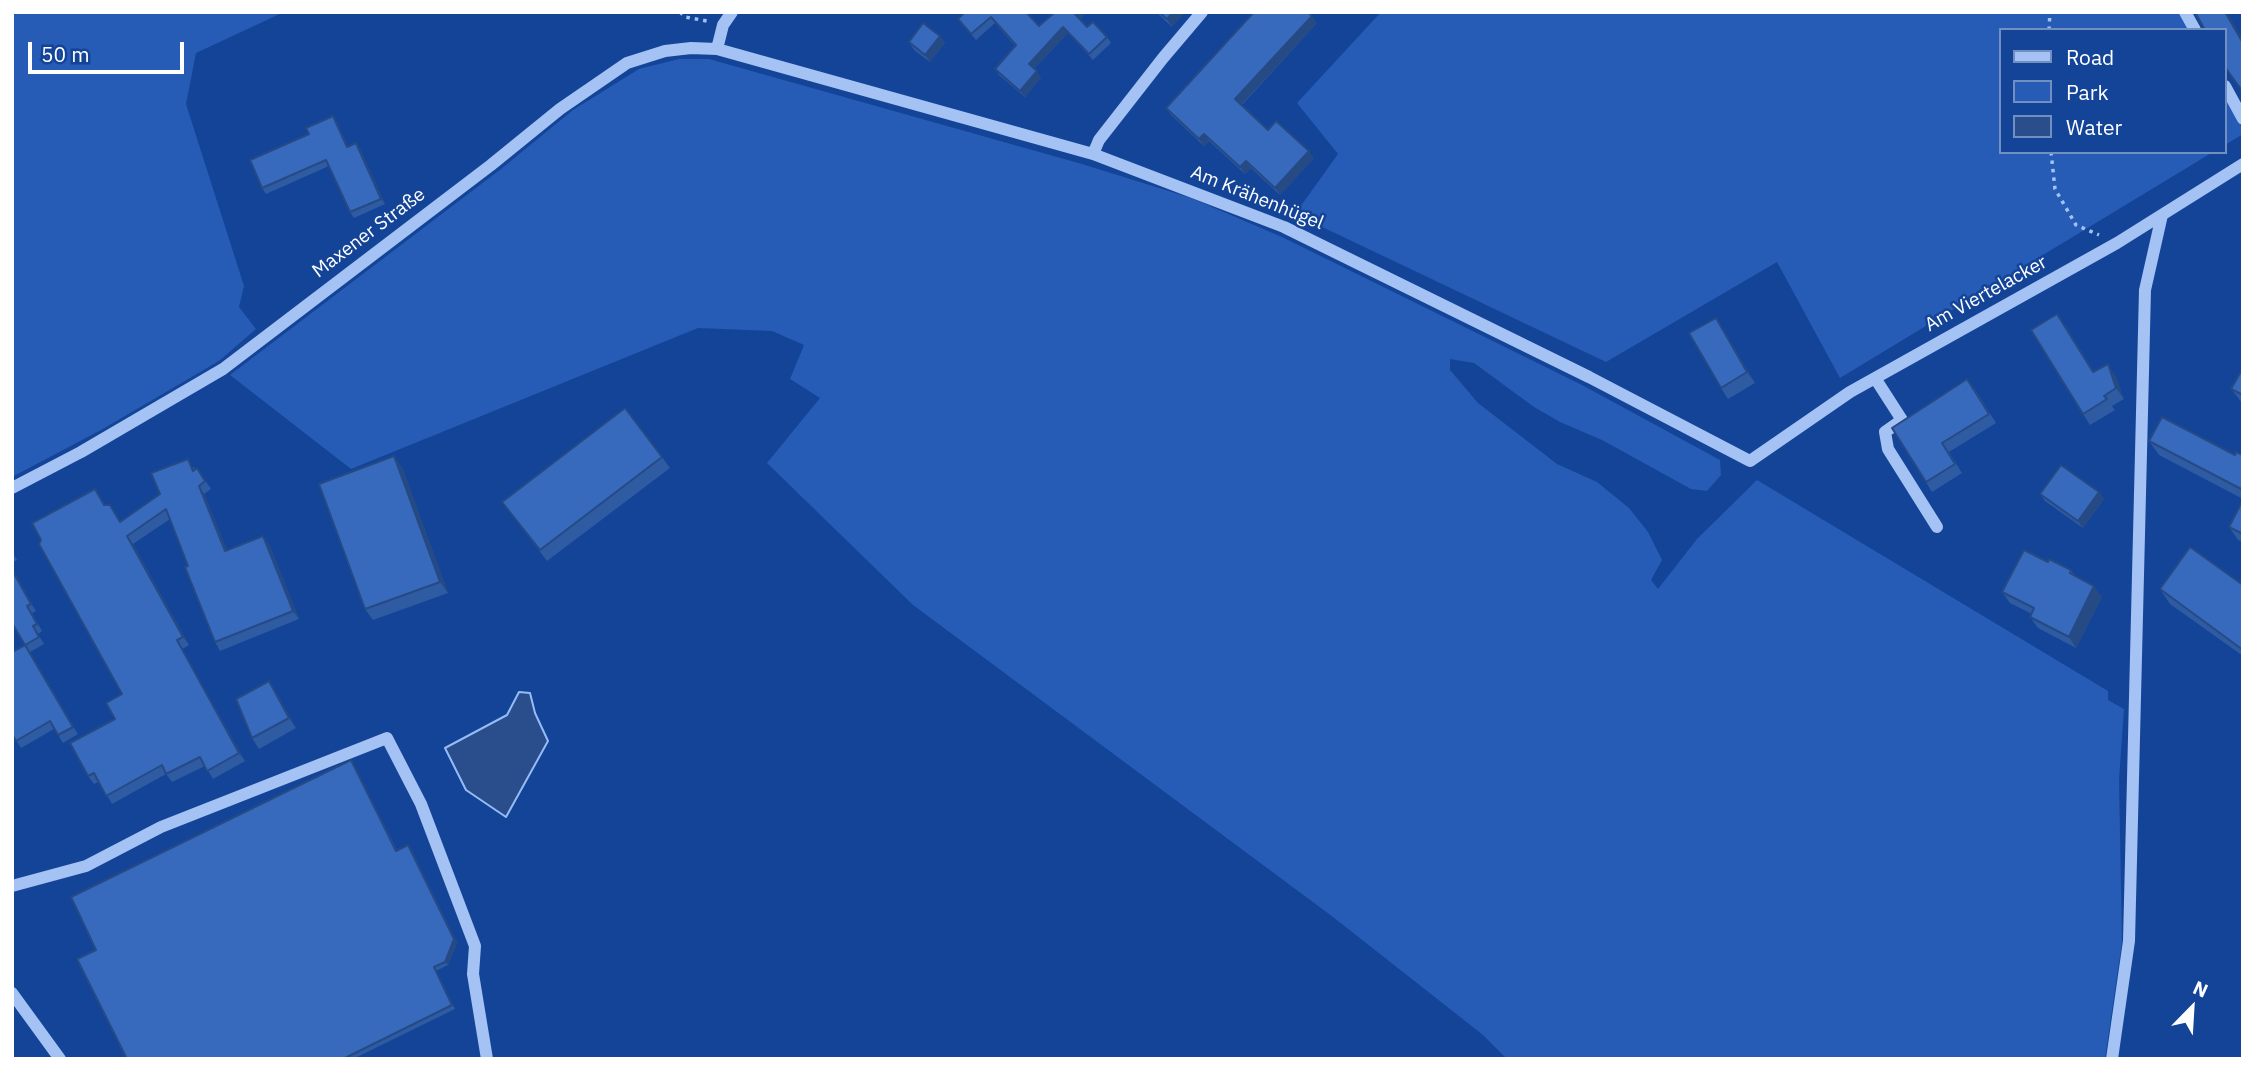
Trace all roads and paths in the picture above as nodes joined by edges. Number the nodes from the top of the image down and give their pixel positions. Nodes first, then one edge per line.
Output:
1 (680, 12) edge
2 (732, 12) edge
3 (1202, 12) edge
4 (2185, 12) edge
5 (723, 24) junction
6 (2194, 28) edge
7 (718, 49) junction
8 (2227, 90) edge
9 (2243, 119) edge
10 (1093, 154) junction
11 (2051, 154) edge
12 (2243, 164) edge
13 (2162, 215) junction
14 (2117, 243) junction
15 (1875, 378) junction
16 (1751, 461) joint
17 (12, 488) edge
18 (1937, 527) dead end
19 (12, 886) edge
20 (12, 993) edge
21 (60, 1059) edge
22 (487, 1059) edge
23 (2112, 1059) edge

1 - 5 path
2 - 5 street
3 - 10 street
4 - 6 street
5 - 7 street
7 - 10 street, Am Krähenhügel
7 - 17 street, Maxener Straße
8 - 9 street
10 - 16 street, Am Krähenhügel
11 - 14 path
12 - 13 street, Am Viertelacker
13 - 14 street, Am Viertelacker
13 - 23 street
14 - 15 street, Am Viertelacker
15 - 16 street, Am Viertelacker
15 - 18 street
19 - 22 street
20 - 21 street

